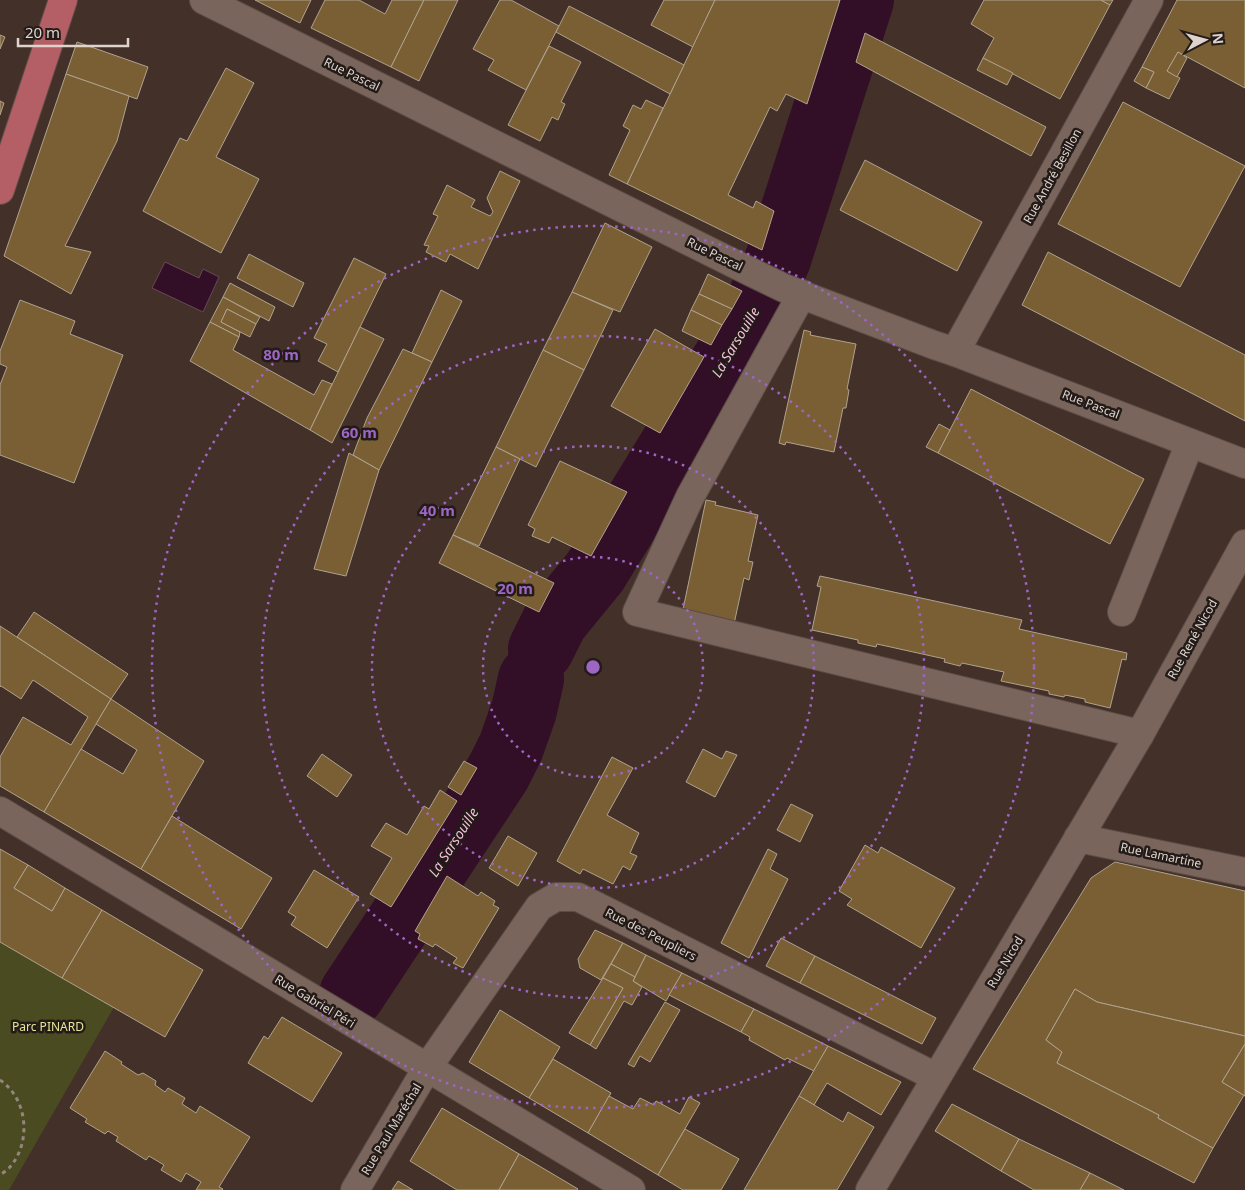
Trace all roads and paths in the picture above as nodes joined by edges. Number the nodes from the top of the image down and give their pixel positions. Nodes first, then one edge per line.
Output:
1 (64, 0) edge
2 (204, 0) edge
3 (1149, 0) edge
4 (0, 190) edge
5 (793, 291) junction
6 (955, 352) junction
7 (1190, 443) junction
8 (1245, 464) edge
9 (1245, 544) edge
10 (1122, 612) dead end
11 (1140, 734) junction
12 (0, 812) edge
13 (1078, 838) junction
14 (1245, 872) edge
15 (428, 1068) junction
16 (936, 1077) junction
17 (0, 1080) edge
18 (0, 1175) edge
19 (355, 1190) edge
20 (631, 1190) edge
21 (870, 1190) edge

1 - 4 main road
2 - 5 street, Rue Pascal
3 - 6 street, Rue André Besillon
5 - 6 street, Rue Pascal
5 - 11 street
6 - 7 street, Rue Pascal
7 - 8 street, Rue Pascal
7 - 10 street
9 - 11 street, Rue René Nicod
11 - 13 street, Rue Nicod
12 - 15 street, Rue Gabriel Péri
13 - 14 street, Rue Lamartine
13 - 16 street, Rue Nicod
15 - 16 street, Rue des Peupliers
15 - 19 street, Rue Paul Maréchal
15 - 20 street, Rue Gabriel Péri
16 - 21 street, Rue Nicod
17 - 18 path

